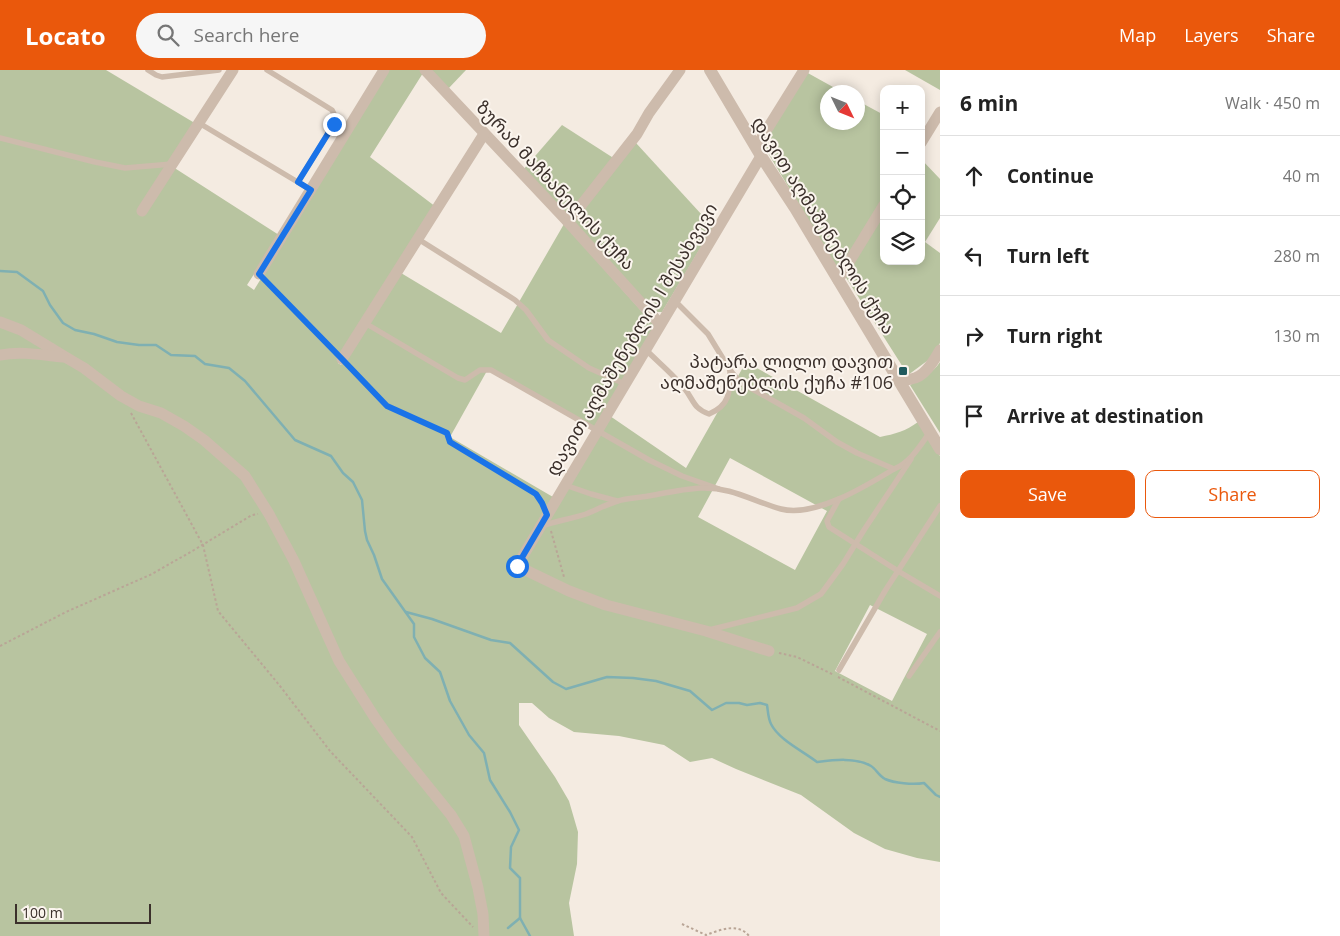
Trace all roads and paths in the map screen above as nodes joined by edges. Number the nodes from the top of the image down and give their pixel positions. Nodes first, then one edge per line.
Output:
1 (148, 70) edge
2 (219, 70) edge
3 (233, 70) edge
4 (267, 70) edge
5 (384, 70) edge
6 (425, 70) edge
7 (680, 70) edge
8 (710, 70) edge
9 (804, 70) edge
10 (940, 112) edge
11 (199, 123) junction
12 (484, 134) junction
13 (925, 136) edge
14 (0, 138) edge
15 (758, 151) junction
16 (172, 164) junction
17 (298, 182) junction
18 (311, 190) junction
19 (142, 211) dead end
20 (880, 212) edge
21 (568, 222) junction
22 (418, 239) junction
23 (259, 274) joint
24 (838, 280) junction
25 (674, 300) junction
26 (0, 322) edge
27 (365, 323) junction
28 (660, 324) junction
29 (645, 349) junction
30 (940, 350) edge
31 (0, 355) edge
32 (67, 358) junction
33 (342, 359) junction
34 (730, 370) junction
35 (898, 379) junction
36 (625, 384) junction
37 (131, 414) dead end
38 (598, 430) junction
39 (930, 432) junction
40 (940, 449) edge
41 (915, 454) junction
42 (894, 469) junction
43 (565, 485) junction
44 (719, 489) junction
45 (839, 499) junction
46 (618, 501) junction
47 (940, 506) edge
48 (269, 514) junction
49 (545, 522) junction
50 (855, 544) junction
51 (203, 545) junction
52 (898, 571) junction
53 (569, 591) junction
54 (940, 596) edge
55 (706, 631) junction
56 (940, 632) edge
57 (0, 646) edge
58 (769, 650) joint
59 (839, 670) dead end
60 (909, 676) dead end
61 (940, 732) edge
62 (682, 924) dead end
63 (481, 933) edge
64 (749, 936) edge

1 - 2 lane
3 - 11 street
4 - 17 lane
5 - 18 street
6 - 12 street, ზურაბ მაჩხანელის ქუჩა
7 - 21 street
8 - 15 street, დავით აღმაშენებლის ქუჩა
9 - 15 street, დავით აღმაშენებლის I შესახვევი
10 - 13 street
11 - 16 street
11 - 17 lane
12 - 21 street, ზურაბ მაჩხანელის ქუჩა
12 - 22 street
14 - 16 lane
15 - 24 street, დავით აღმაშენებლის ქუჩა
15 - 25 street, დავით აღმაშენებლის I შესახვევი
16 - 19 street
17 - 18 lane
18 - 23 street
20 - 24 street
21 - 28 street, ზურაბ მაჩხანელის ქუჩა
22 - 27 street
22 - 36 lane
23 - 33 path
24 - 35 street, დავით აღმაშენებლის ქუჩა
25 - 28 street, დავით აღმაშენებლის I შესახვევი
25 - 34 lane
26 - 32 street
27 - 33 street
27 - 38 lane
28 - 29 street, დავით აღმაშენებლის I შესახვევი
29 - 34 lane
29 - 36 street, დავით აღმაშენებლის I შესახვევი
30 - 35 street
31 - 32 street
32 - 48 street
33 - 49 path
34 - 42 lane
35 - 39 street, დავით აღმაშენებლის ქუჩა
36 - 38 street, დავით აღმაშენებლის I შესახვევი
37 - 51 path
38 - 43 street, დავით აღმაშენებლის I შესახვევი
38 - 44 lane
39 - 40 street, დავით აღმაშენებლის ქუჩა
39 - 41 lane
41 - 42 lane
41 - 50 lane
42 - 45 lane
43 - 46 lane
43 - 49 street, დავით აღმაშენებლის I შესახვევი
44 - 45 lane
44 - 46 lane
45 - 50 lane
46 - 49 lane
47 - 52 lane
48 - 51 path
48 - 63 street
49 - 53 path
49 - 53 street, დავით აღმაშენებლის I შესახვევი
50 - 52 lane
50 - 55 lane
51 - 57 path
51 - 63 path
52 - 54 lane
52 - 59 lane
53 - 55 street
55 - 58 street
56 - 60 lane
58 - 61 path
62 - 64 path

